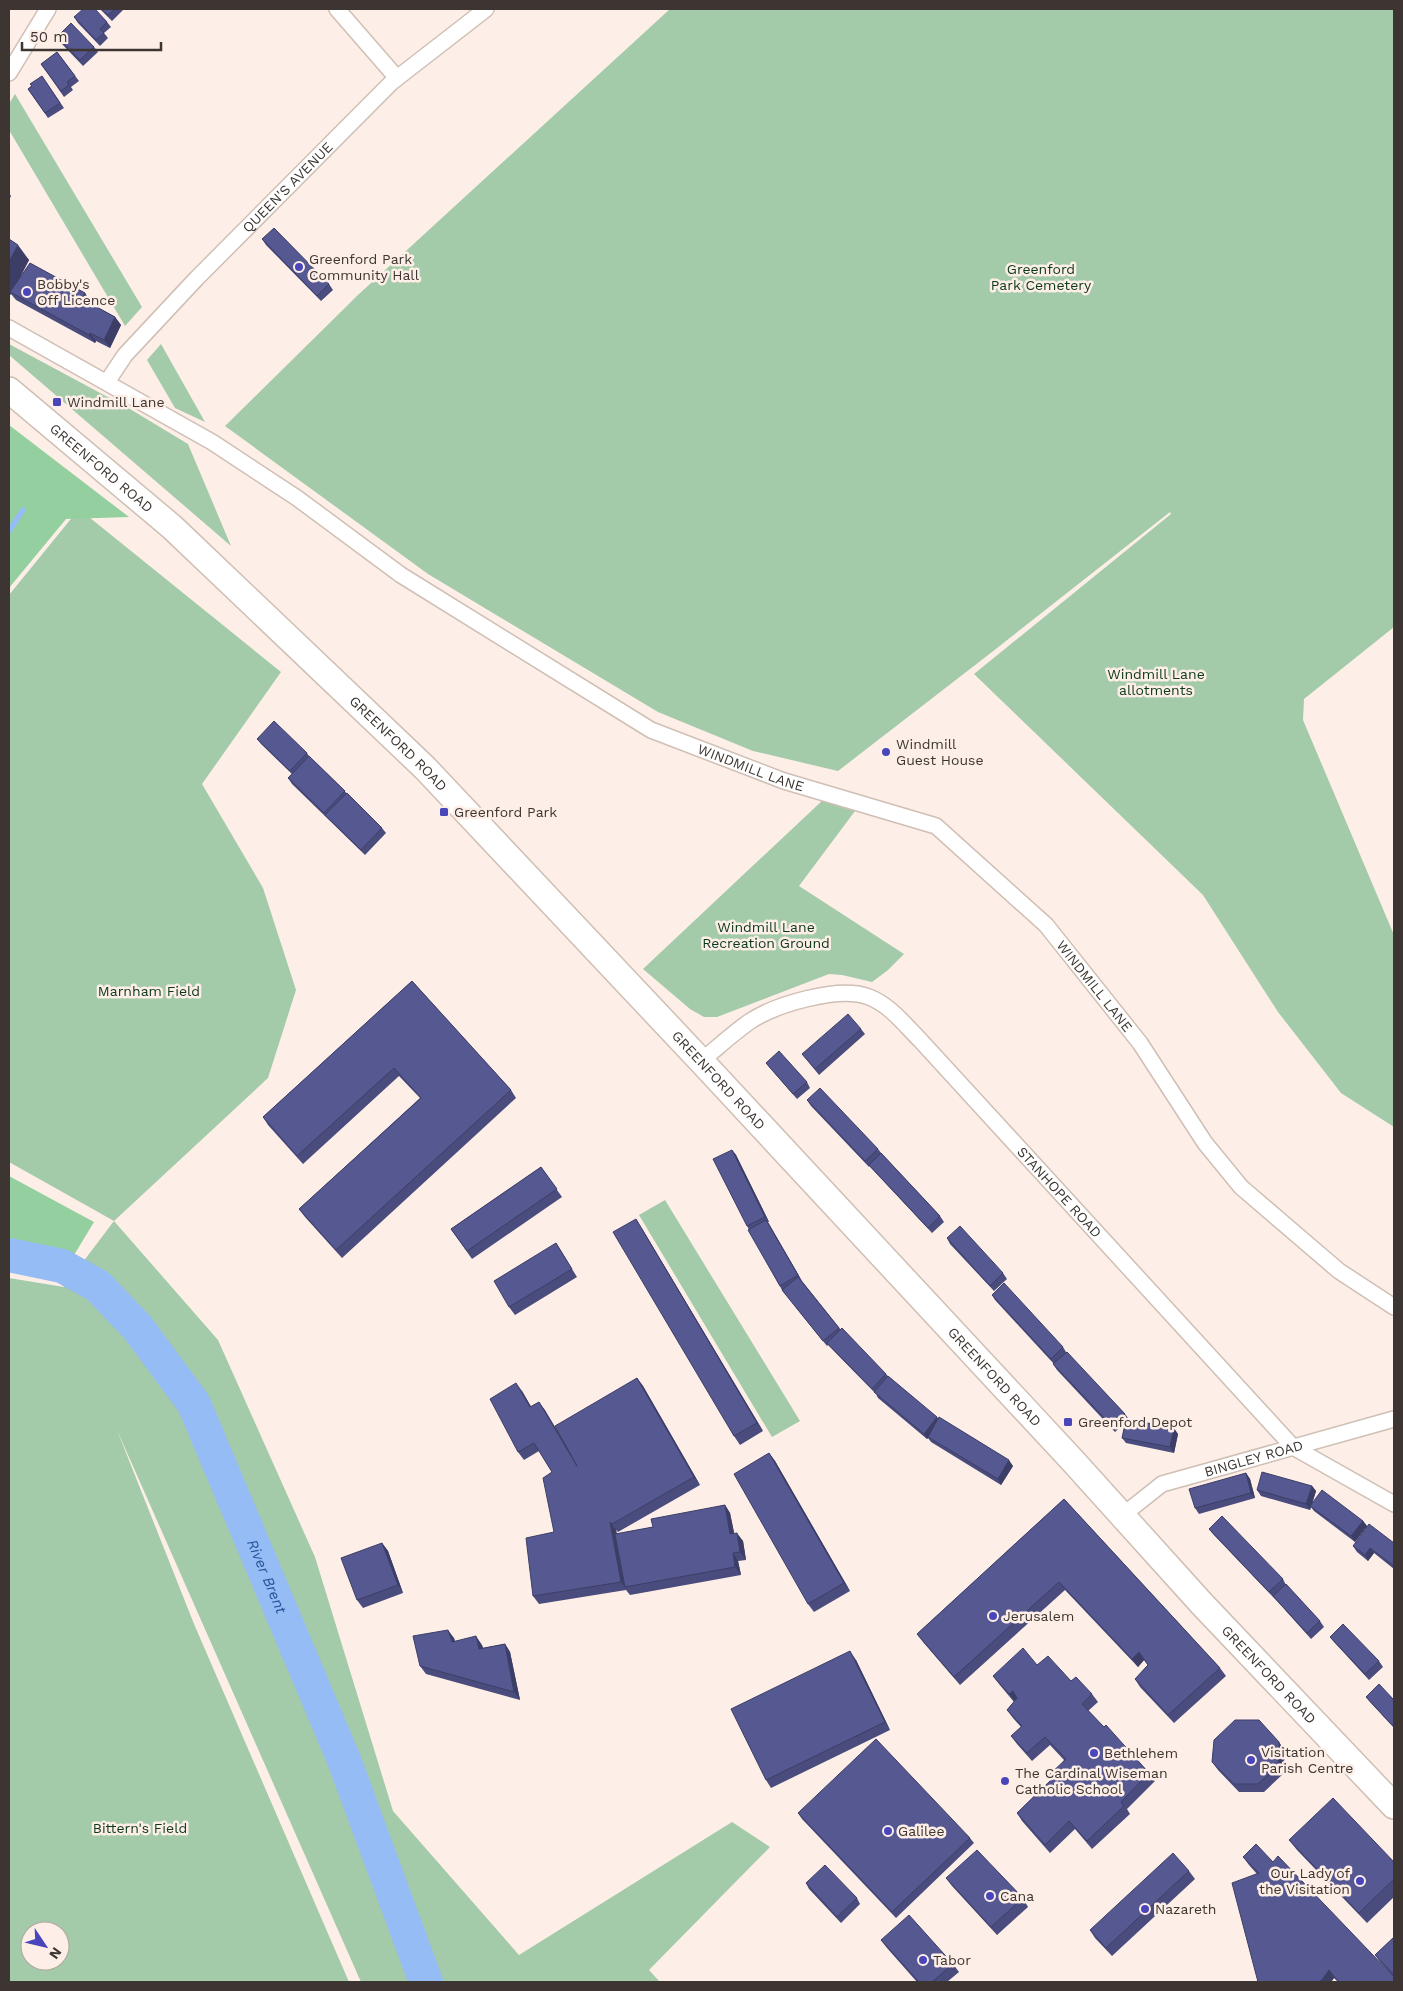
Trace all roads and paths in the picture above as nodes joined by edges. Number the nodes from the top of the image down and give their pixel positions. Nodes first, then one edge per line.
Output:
1 (48, 9) edge
2 (337, 9) edge
3 (486, 9) edge
4 (9, 73) edge
5 (397, 78) junction
6 (9, 328) edge
7 (107, 382) junction
8 (9, 390) edge
9 (701, 1061) junction
10 (1394, 1307) edge
11 (1394, 1419) edge
12 (1293, 1447) junction
13 (1394, 1504) edge
14 (1123, 1515) junction
15 (1394, 1806) edge

1 - 4 street
2 - 5 street
3 - 5 street, QUEEN'S AVENUE
5 - 7 street, QUEEN'S AVENUE
6 - 7 street, WINDMILL LANE
7 - 10 street, WINDMILL LANE
8 - 9 main road, GREENFORD ROAD
9 - 12 street, STANHOPE ROAD
9 - 14 main road, GREENFORD ROAD
11 - 12 street, BINGLEY ROAD
12 - 13 street, STANHOPE ROAD
12 - 14 street, BINGLEY ROAD
14 - 15 main road, GREENFORD ROAD

